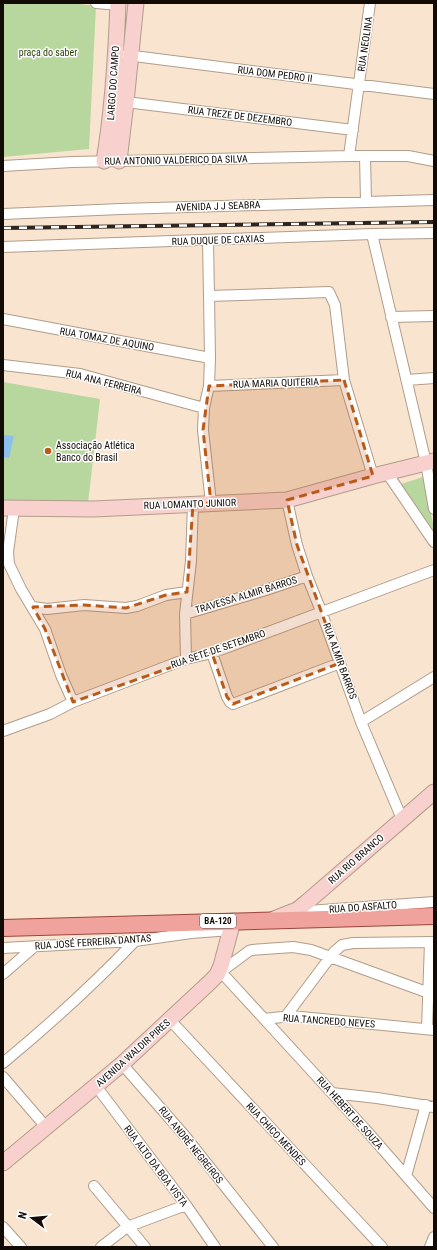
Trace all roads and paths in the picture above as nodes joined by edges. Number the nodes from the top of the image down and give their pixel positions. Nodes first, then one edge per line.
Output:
1 (96, 3) edge
2 (136, 3) edge
3 (370, 3) edge
4 (118, 4) edge
5 (116, 54) junction
6 (131, 56) junction
7 (359, 84) junction
8 (434, 94) edge
9 (126, 102) junction
10 (353, 130) junction
11 (349, 156) junction
12 (364, 156) junction
13 (119, 161) junction
14 (434, 161) edge
15 (104, 162) junction
16 (3, 166) edge
17 (434, 200) edge
18 (366, 201) junction
19 (3, 214) edge
20 (434, 233) edge
21 (372, 234) junction
22 (208, 240) junction
23 (3, 246) edge
24 (209, 296) junction
25 (434, 316) edge
26 (391, 317) junction
27 (3, 319) edge
28 (210, 358) junction
29 (3, 365) edge
30 (434, 378) edge
31 (344, 380) junction
32 (407, 380) junction
33 (209, 386) junction
34 (204, 408) junction
35 (430, 462) edge
36 (380, 475) junction
37 (288, 500) junction
38 (211, 503) junction
39 (193, 504) junction
40 (9, 509) edge
41 (434, 509) edge
42 (434, 542) edge
43 (434, 570) edge
44 (307, 576) junction
45 (187, 592) junction
46 (33, 608) junction
47 (321, 611) junction
48 (185, 614) junction
49 (212, 653) junction
50 (186, 659) junction
51 (340, 663) junction
52 (434, 677) edge
53 (73, 702) junction
54 (361, 722) junction
55 (3, 731) edge
56 (434, 792) edge
57 (402, 819) junction
58 (434, 902) edge
59 (292, 912) junction
60 (434, 916) edge
61 (274, 919) junction
62 (232, 925) junction
63 (3, 928) edge
64 (135, 941) junction
65 (432, 942) edge
66 (36, 946) junction
67 (3, 948) edge
68 (330, 957) junction
69 (219, 973) junction
70 (3, 974) edge
71 (429, 993) junction
72 (286, 1016) junction
73 (264, 1019) junction
74 (170, 1020) junction
75 (431, 1030) edge
76 (3, 1063) edge
77 (122, 1064) junction
78 (3, 1077) edge
79 (96, 1086) junction
80 (332, 1093) junction
81 (430, 1106) edge
82 (46, 1128) junction
83 (3, 1163) edge
84 (406, 1176) junction
85 (94, 1186) dead end
86 (186, 1205) junction
87 (434, 1208) edge
88 (3, 1227) edge
89 (128, 1227) junction
90 (434, 1237) edge
91 (21, 1247) edge
92 (101, 1247) edge
93 (145, 1247) edge
94 (215, 1247) edge
95 (273, 1247) edge
96 (382, 1247) edge
97 (430, 1247) edge

1 - 4 street
2 - 6 street, LARGO DO CAMPO
3 - 7 street, RUA NEOLINA
4 - 5 street, LARGO DO CAMPO
5 - 6 street, RUA DOM PEDRO II
5 - 15 street, LARGO DO CAMPO
6 - 7 street, RUA DOM PEDRO II
6 - 9 street, LARGO DO CAMPO
7 - 8 street, RUA DOM PEDRO II
7 - 10 street, RUA NEOLINA
9 - 10 street, RUA TREZE DE DEZEMBRO
9 - 13 street, LARGO DO CAMPO
10 - 11 street, RUA NEOLINA
11 - 12 street
11 - 13 street, RUA ANTONIO VALDERICO DA SILVA
12 - 14 street
12 - 18 street
13 - 15 street, RUA ANTONIO VALDERICO DA SILVA
15 - 16 street, RUA ANTONIO VALDERICO DA SILVA
17 - 18 street, AVENIDA J J SEABRA
18 - 19 street, AVENIDA J J SEABRA
20 - 21 street, RUA DUQUE DE CAXIAS
21 - 22 street, RUA DUQUE DE CAXIAS
21 - 26 street
22 - 23 street, RUA DUQUE DE CAXIAS
22 - 24 street
24 - 28 street
24 - 31 street
25 - 26 street
26 - 32 street
27 - 28 street, RUA TOMAZ DE AQUINO
28 - 33 street
29 - 34 street, RUA ANA FERREIRA
30 - 32 street
31 - 33 street, RUA MARIA QUITERIA
31 - 36 street
32 - 35 street
33 - 34 street
34 - 38 street
35 - 36 street, RUA LOMANTO JUNIOR
35 - 41 street
36 - 37 street, RUA LOMANTO JUNIOR
36 - 42 street
37 - 38 street, RUA LOMANTO JUNIOR
37 - 44 street, RUA ALMIR BARROS
38 - 39 street, RUA LOMANTO JUNIOR
39 - 40 street, RUA LOMANTO JUNIOR
39 - 45 street
40 - 46 street
43 - 47 street, RUA SETE DE SETEMBRO
44 - 47 street, RUA ALMIR BARROS
44 - 48 street, TRAVESSA ALMIR BARROS
45 - 46 street
45 - 48 street
46 - 53 street
47 - 49 street, RUA SETE DE SETEMBRO
47 - 51 street, RUA ALMIR BARROS
48 - 50 street
49 - 50 street, RUA SETE DE SETEMBRO
49 - 51 street
50 - 53 street, RUA SETE DE SETEMBRO
51 - 54 street, RUA ALMIR BARROS
52 - 54 street
53 - 55 street, RUA SETE DE SETEMBRO
54 - 57 street, RUA ALMIR BARROS
56 - 57 street, RUA RIO BRANCO
57 - 59 street, RUA RIO BRANCO
58 - 59 street, RUA DO ASFALTO
59 - 61 street, RUA RIO BRANCO
60 - 61 main road, BA-120 / BA-120
61 - 62 main road, BA-120 / BA-120
62 - 63 main road, BA-120 / BA-120
62 - 64 street, RUA JOSÉ FERREIRA DANTAS
62 - 69 street, AVENIDA WALDIR PIRES
64 - 66 street, RUA JOSÉ FERREIRA DANTAS
64 - 76 street
65 - 68 street
65 - 71 street
66 - 67 street, RUA JOSÉ FERREIRA DANTAS
66 - 70 street
68 - 69 street
68 - 71 street
68 - 72 street
69 - 73 street
69 - 74 street, AVENIDA WALDIR PIRES
71 - 75 street
72 - 73 street, RUA TANCREDO NEVES
72 - 75 street, RUA TANCREDO NEVES
73 - 80 street, RUA HEBERT DE SOUZA
74 - 77 street, AVENIDA WALDIR PIRES
74 - 96 street, RUA CHICO MENDES
77 - 79 street, AVENIDA WALDIR PIRES
77 - 95 street, RUA ANDRÉ NEGREIROS
78 - 82 street
79 - 82 street, AVENIDA WALDIR PIRES
79 - 86 street, RUA ALTO DA BOA VISTA
80 - 81 street
80 - 84 street, RUA HEBERT DE SOUZA
81 - 84 street
82 - 83 street, AVENIDA WALDIR PIRES
84 - 87 street, RUA HEBERT DE SOUZA
85 - 89 street
86 - 89 street
86 - 94 street, RUA ALTO DA BOA VISTA
88 - 91 street
89 - 92 street
89 - 93 street
90 - 97 street

